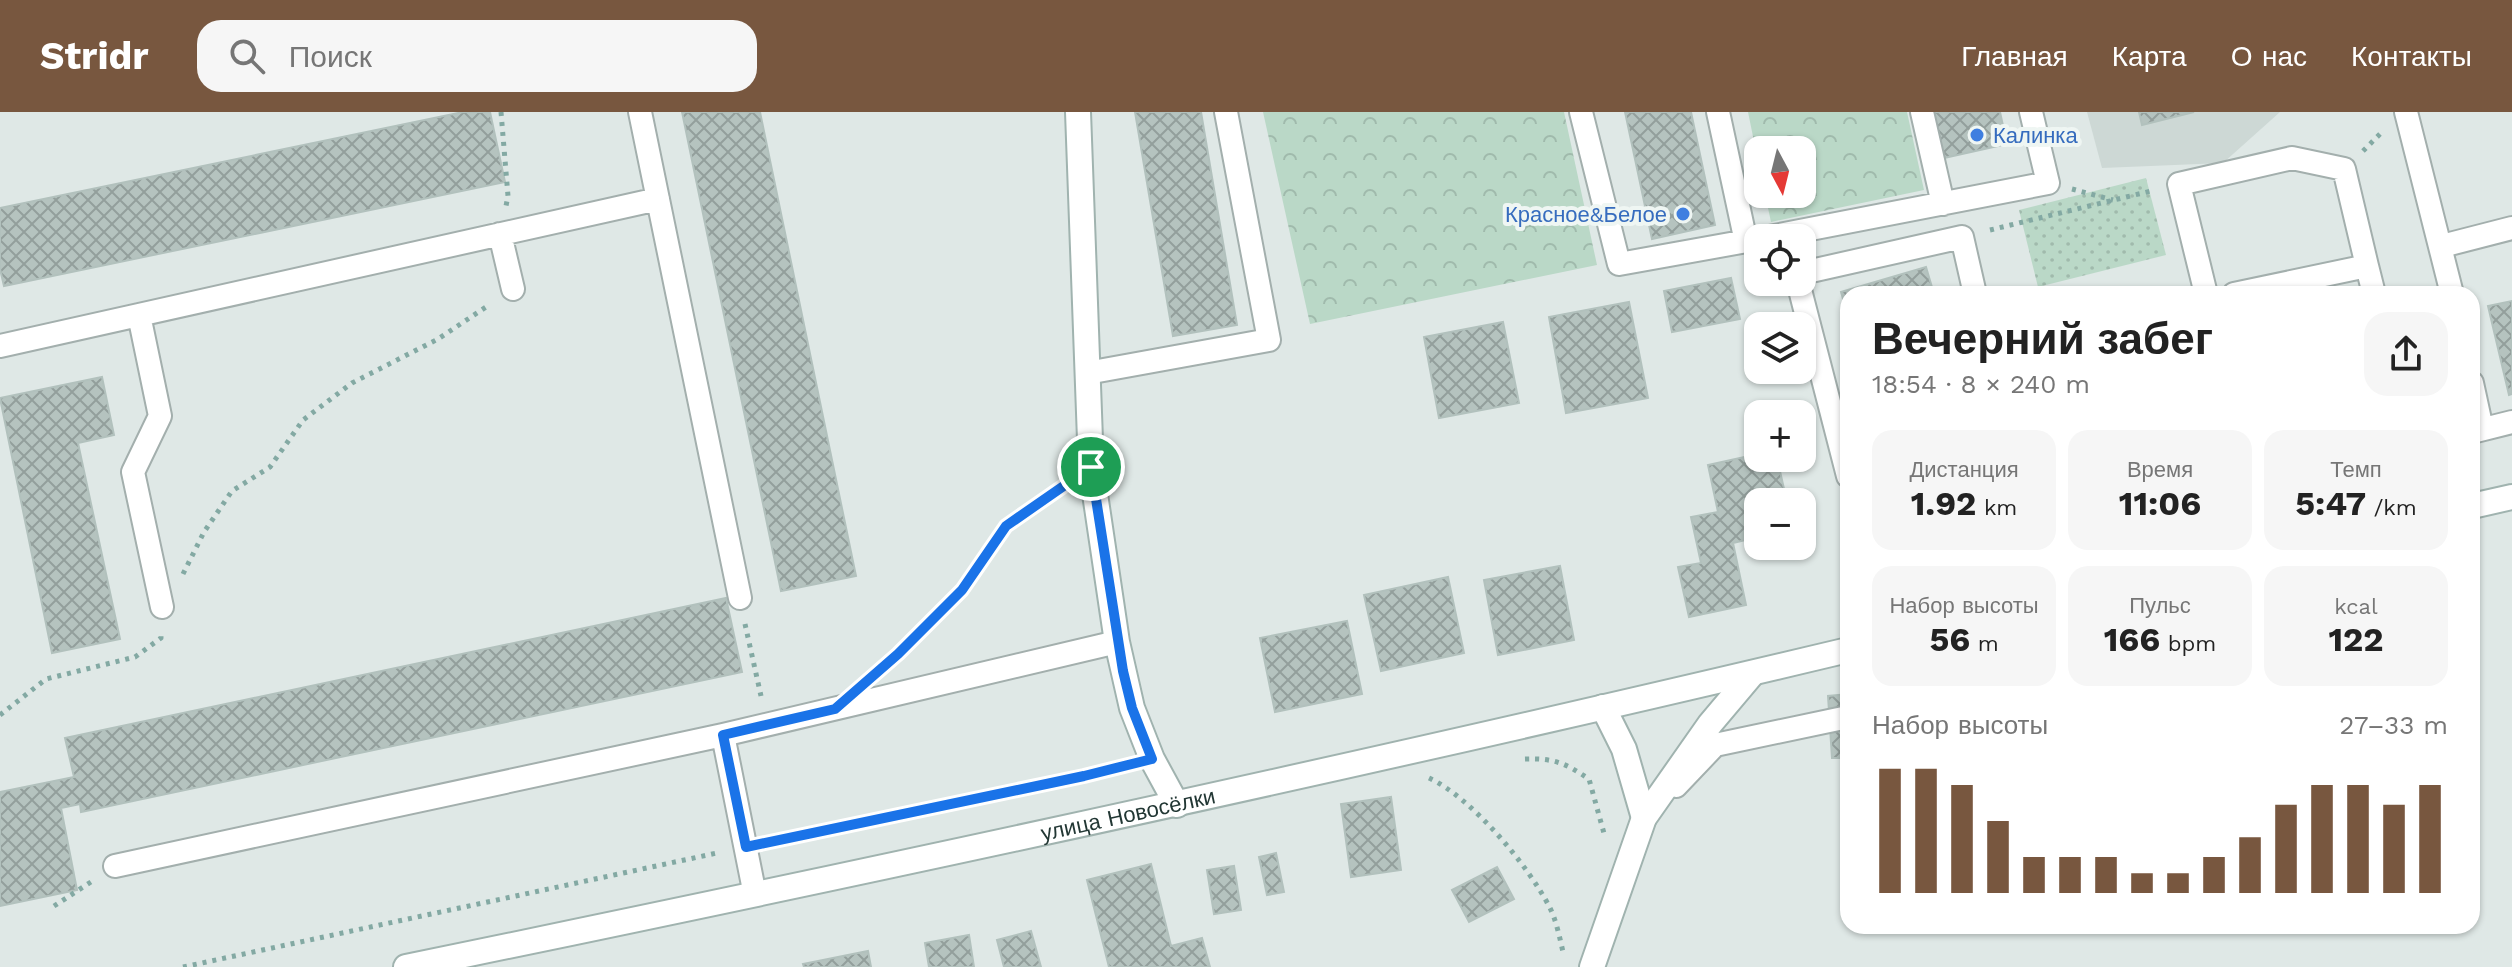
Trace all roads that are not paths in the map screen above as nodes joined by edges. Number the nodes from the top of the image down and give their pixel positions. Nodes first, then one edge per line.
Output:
1 (640, 112) edge
2 (1078, 112) edge
3 (1226, 112) edge
4 (1581, 112) edge
5 (1718, 112) edge
6 (1922, 112) edge
7 (2031, 112) edge
8 (2406, 112) edge
9 (658, 199) junction
10 (1943, 204) junction
11 (1751, 224) edge
12 (1816, 228) edge
13 (2512, 228) edge
14 (500, 234) junction
15 (1744, 242) edge
16 (2442, 246) junction
17 (2367, 266) junction
18 (1816, 270) edge
19 (1973, 286) edge
20 (2204, 286) edge
21 (2272, 286) edge
22 (2372, 286) edge
23 (2450, 286) edge
24 (513, 289) road end
25 (1802, 296) edge
26 (139, 315) junction
27 (0, 346) edge
28 (1087, 373) junction
29 (2512, 422) edge
30 (2480, 430) edge
31 (1840, 445) edge
32 (2512, 497) edge
33 (2480, 504) edge
34 (740, 598) road end
35 (162, 607) road end
36 (1117, 642) junction
37 (1840, 652) edge
38 (1753, 673) junction
39 (1603, 707) junction
40 (1840, 719) edge
41 (723, 735) junction
42 (1177, 805) junction
43 (1644, 818) junction
44 (115, 866) road end
45 (755, 895) junction
46 (406, 967) edge
47 (1592, 967) edge

1 - 9 lane
2 - 28 main road
3 - 28 lane
4 - 15 lane
5 - 11 lane
6 - 10 lane
7 - 10 lane
8 - 16 lane
9 - 14 lane
9 - 34 lane
10 - 12 lane
13 - 16 lane
14 - 24 lane
14 - 26 lane
16 - 23 lane
17 - 20 lane
17 - 21 lane
17 - 22 lane
18 - 19 lane
25 - 31 lane
26 - 27 lane
26 - 35 lane
28 - 36 main road
29 - 30 lane
32 - 33 main road
36 - 41 lane
36 - 42 main road
37 - 38 main road, улица Новосёлки
38 - 39 main road, улица Новосёлки
38 - 43 main road
39 - 42 main road, улица Новосёлки
39 - 43 main road
40 - 43 lane
41 - 44 lane
41 - 45 lane
42 - 45 main road, улица Новосёлки
43 - 47 main road
45 - 46 main road, улица Новосёлки

